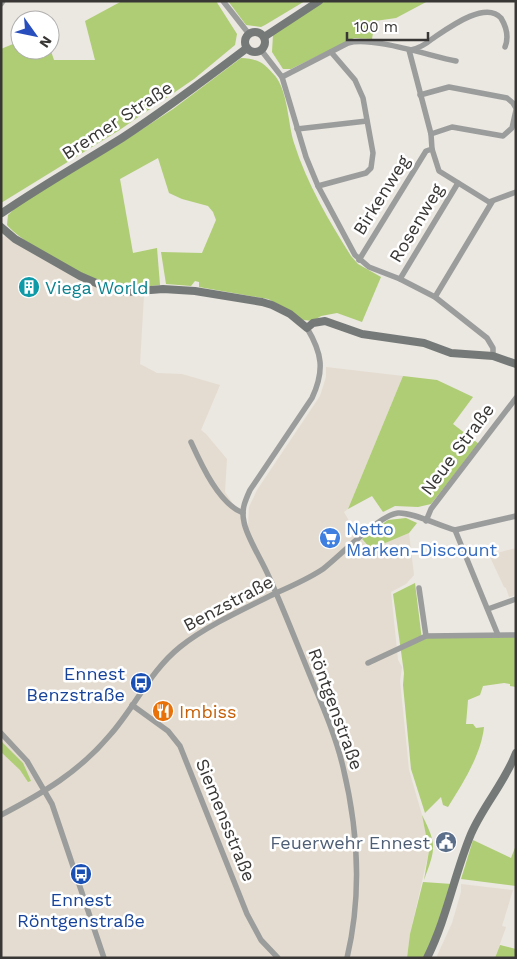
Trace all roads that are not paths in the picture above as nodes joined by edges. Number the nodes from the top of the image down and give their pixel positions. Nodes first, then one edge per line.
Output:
1 (224, 1) edge
2 (319, 1) edge
3 (249, 34) junction
4 (264, 37) junction
5 (505, 47) dead end
6 (247, 48) junction
7 (261, 50) junction
8 (410, 50) junction
9 (331, 52) junction
10 (456, 61) dead end
11 (282, 77) junction
12 (420, 95) junction
13 (516, 109) edge
14 (367, 121) junction
15 (297, 129) junction
16 (431, 134) junction
17 (432, 149) junction
18 (458, 184) junction
19 (318, 186) junction
20 (516, 192) edge
21 (492, 202) junction
22 (1, 213) edge
23 (1, 226) edge
24 (359, 260) junction
25 (400, 279) junction
26 (435, 296) junction
27 (307, 328) junction
28 (493, 356) junction
29 (516, 364) edge
30 (516, 398) edge
31 (191, 442) dead end
32 (243, 513) junction
33 (516, 516) edge
34 (426, 521) junction
35 (455, 530) junction
36 (419, 588) dead end
37 (276, 593) junction
38 (516, 598) edge
39 (488, 609) junction
40 (498, 635) junction
41 (516, 635) edge
42 (426, 636) junction
43 (368, 664) dead end
44 (132, 705) junction
45 (1, 733) edge
46 (516, 753) edge
47 (46, 791) junction
48 (1, 815) edge
49 (104, 958) edge
50 (278, 958) edge
51 (347, 958) edge
52 (427, 958) edge

1 - 3 street
2 - 4 street
3 - 4 street
3 - 6 street
4 - 7 street
5 - 8 street
6 - 7 street
6 - 22 street, Bremer Straße
7 - 11 street
8 - 9 street
8 - 10 street
8 - 12 street
9 - 11 street
9 - 14 street
11 - 15 street
12 - 13 street
12 - 16 street
13 - 16 street
14 - 15 street
14 - 19 street
15 - 19 street
16 - 17 street
17 - 18 street
17 - 24 street, Birkenweg
18 - 21 street
18 - 25 street, Rosenweg
19 - 24 street
20 - 21 street
21 - 26 street
22 - 23 street
23 - 27 street
24 - 25 street
25 - 26 street
26 - 28 street
27 - 28 street
27 - 32 street
28 - 29 street
30 - 34 street, Neue Straße
31 - 32 street
32 - 37 street, Röntgenstraße
33 - 35 street
34 - 35 street, Benzstraße
34 - 37 street, Benzstraße
35 - 39 street
36 - 42 street
37 - 44 street, Benzstraße
37 - 51 street, Röntgenstraße
38 - 39 street
39 - 40 street
40 - 41 street
40 - 42 street
42 - 43 street
44 - 47 street, Benzstraße
44 - 50 street, Siemensstraße
45 - 47 street
46 - 52 street
47 - 48 street, Benzstraße
47 - 49 street

